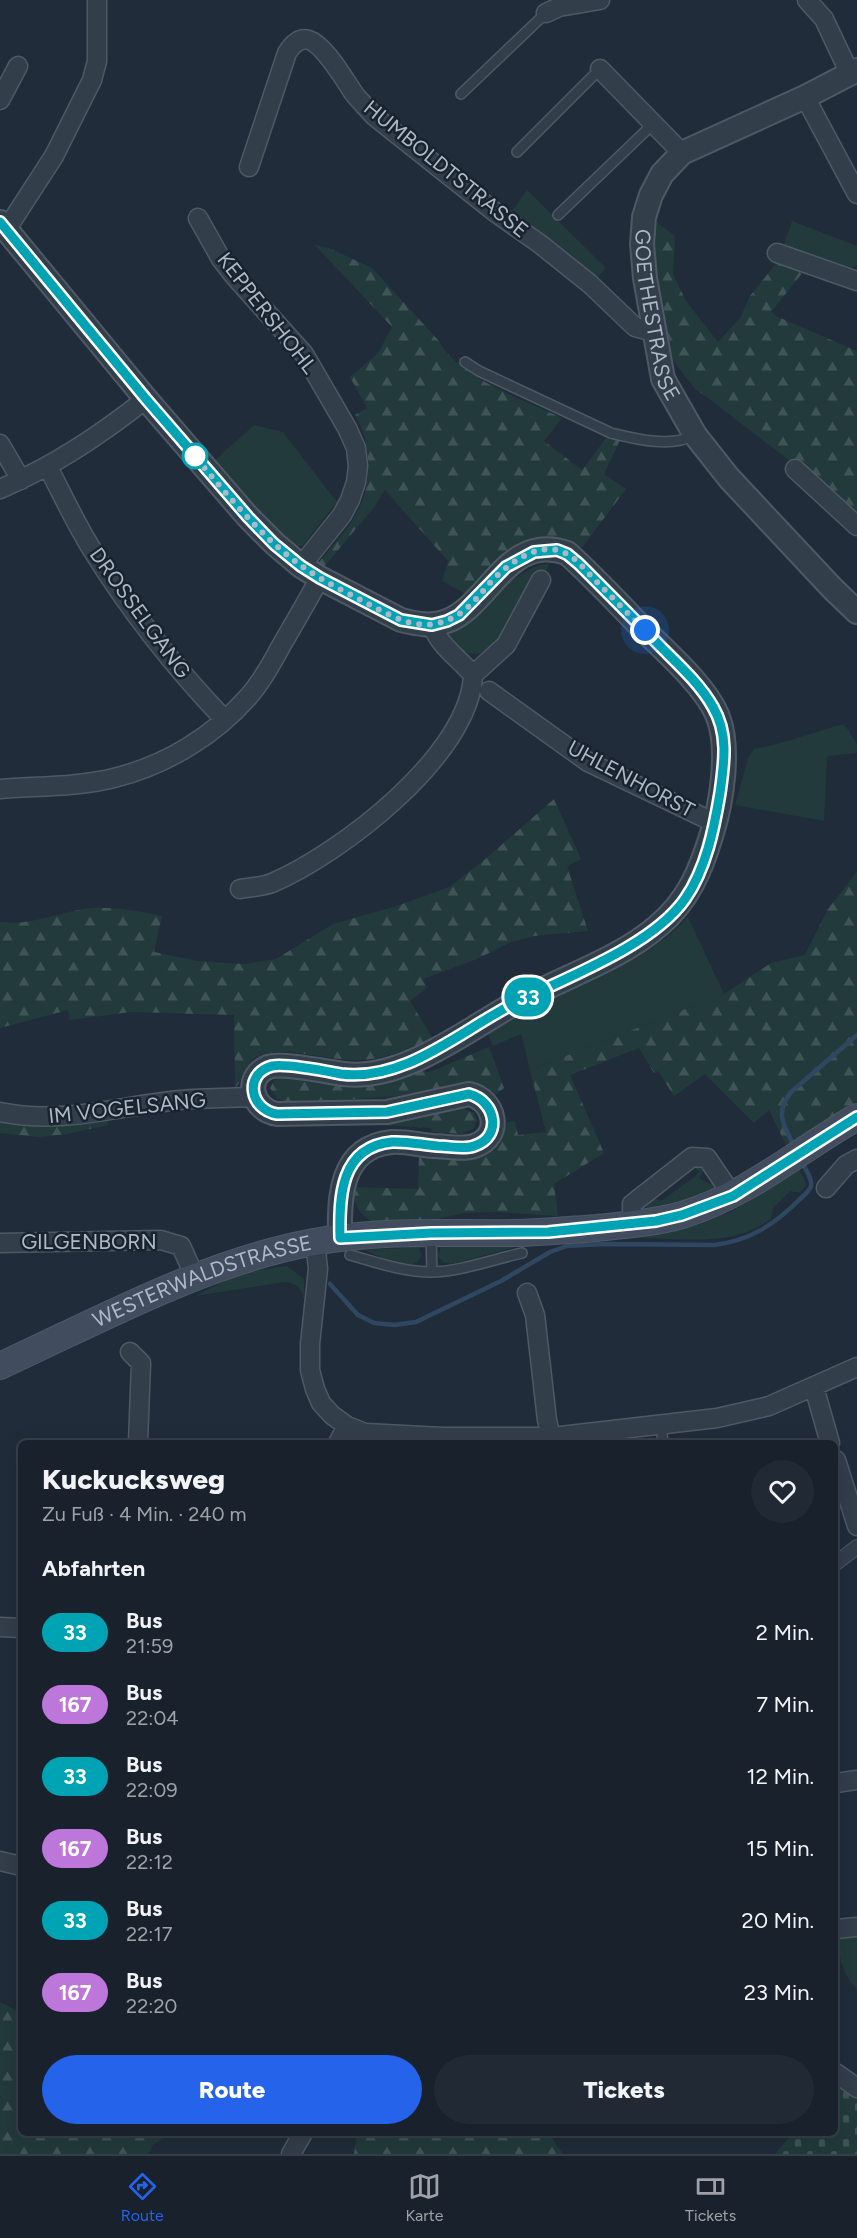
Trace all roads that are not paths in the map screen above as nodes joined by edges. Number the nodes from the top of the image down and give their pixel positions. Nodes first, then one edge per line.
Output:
1 (97, 0) edge
2 (600, 0) edge
3 (807, 0) edge
4 (546, 13) joint
5 (18, 66) dead end
6 (600, 69) joint
7 (854, 72) edge
8 (461, 93) dead end
9 (805, 97) junction
10 (0, 100) edge
11 (653, 124) junction
12 (517, 152) dead end
13 (681, 153) junction
14 (249, 167) dead end
15 (857, 194) edge
16 (558, 215) dead end
17 (198, 218) dead end
18 (3, 226) edge
19 (777, 253) dead end
20 (857, 281) edge
21 (654, 332) junction
22 (465, 362) dead end
23 (146, 399) junction
24 (695, 435) junction
25 (0, 444) edge
26 (48, 467) junction
27 (795, 469) dead end
28 (21, 480) junction
29 (0, 489) edge
30 (857, 526) edge
31 (301, 566) junction
32 (320, 578) junction
33 (541, 580) dead end
34 (857, 612) edge
35 (432, 625) junction
36 (473, 675) junction
37 (489, 691) dead end
38 (225, 720) junction
39 (0, 789) edge
40 (715, 823) junction
41 (240, 889) dead end
42 (254, 1096) junction
43 (0, 1112) edge
44 (857, 1117) edge
45 (857, 1159) edge
46 (826, 1188) dead end
47 (733, 1196) junction
48 (632, 1225) junction
49 (431, 1233) junction
50 (315, 1241) junction
51 (0, 1243) edge
52 (345, 1246) junction
53 (522, 1253) dead end
54 (432, 1272) junction
55 (195, 1277) junction
56 (527, 1293) dead end
57 (130, 1352) dead end
58 (0, 1366) edge
59 (857, 1367) edge
60 (814, 1387) junction
61 (661, 1424) junction
62 (347, 1426) junction
63 (138, 1440) edge
64 (340, 1440) edge
65 (443, 1440) edge
66 (552, 1440) edge
67 (663, 1440) edge
68 (830, 1440) edge
69 (838, 1466) edge
70 (857, 1526) edge
71 (857, 1547) edge
72 (838, 1561) edge
73 (0, 1627) edge
74 (18, 1628) edge
75 (857, 1780) edge
76 (838, 1783) edge
77 (0, 1861) edge
78 (18, 1865) edge
79 (857, 1927) edge
80 (838, 1929) edge
81 (838, 2074) edge
82 (857, 2088) edge
83 (301, 2136) edge
84 (291, 2154) edge

1 - 18 street
2 - 4 street
3 - 7 street
4 - 8 lane
5 - 10 street
6 - 11 street
6 - 12 lane
7 - 9 street, GOETHESTRASSE
9 - 13 street, GOETHESTRASSE
9 - 15 street
11 - 13 street
11 - 16 lane
13 - 21 street, GOETHESTRASSE
14 - 21 street, HUMBOLDTSTRASSE
17 - 31 street, KEPPERSHOHL
18 - 23 street
19 - 20 street
21 - 24 street, GOETHESTRASSE
22 - 24 lane
23 - 26 street
23 - 31 street
24 - 34 street, GOETHESTRASSE
25 - 28 street
26 - 28 street
26 - 38 street, DROSSELGANG
27 - 30 street
28 - 29 street
31 - 32 street
32 - 35 street
32 - 38 street
33 - 36 street
35 - 36 street
35 - 40 street
36 - 41 street
37 - 40 street, UHLENHORST
38 - 39 street
40 - 42 street
42 - 43 street, IM VOGELSANG
42 - 52 street
44 - 47 main road, WESTERWALDSTRASSE
45 - 46 street
47 - 48 main road, WESTERWALDSTRASSE
47 - 48 street
48 - 49 main road, WESTERWALDSTRASSE
49 - 52 main road, WESTERWALDSTRASSE
49 - 54 lane
50 - 52 main road, WESTERWALDSTRASSE
50 - 55 main road, WESTERWALDSTRASSE
50 - 62 street
51 - 55 street, GILGENBORN
52 - 54 lane
53 - 54 lane
55 - 58 main road, WESTERWALDSTRASSE
56 - 66 street
57 - 63 street
59 - 60 street
60 - 61 street
60 - 68 street
61 - 66 street
61 - 67 lane
62 - 64 street
62 - 65 street
65 - 66 street
69 - 70 street
71 - 72 street
73 - 74 street
75 - 76 street
77 - 78 street
79 - 80 street
81 - 82 street
83 - 84 street

